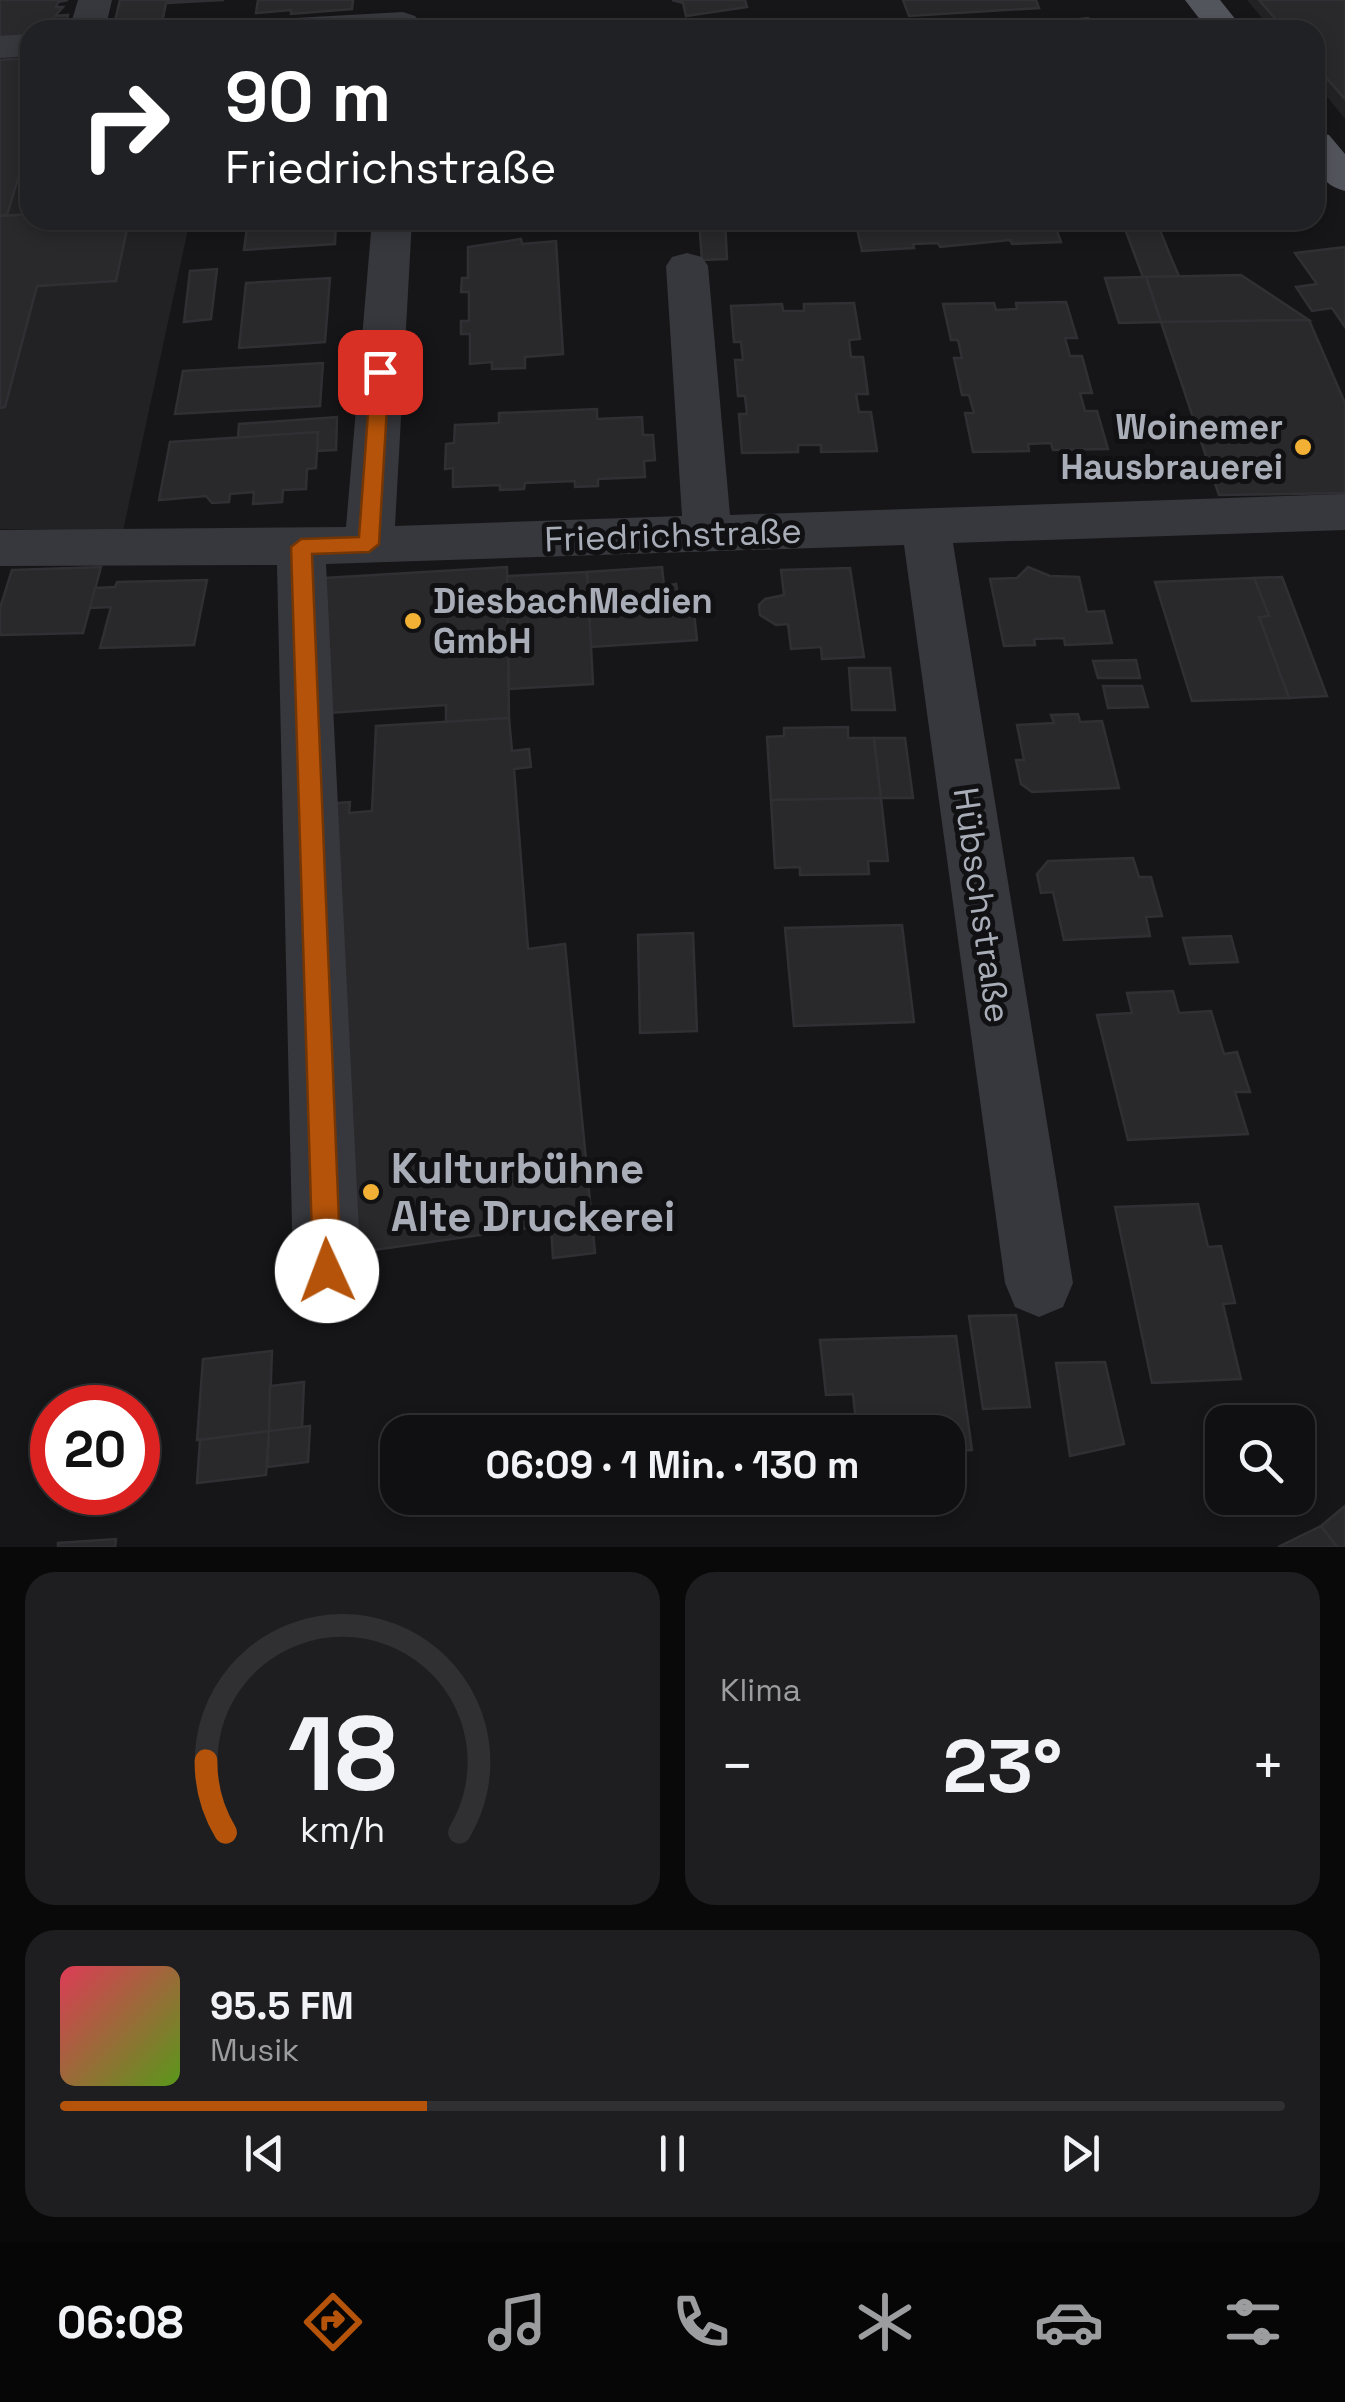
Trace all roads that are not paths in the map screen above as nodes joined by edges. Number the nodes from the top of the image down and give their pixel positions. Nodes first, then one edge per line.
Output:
1 (1202, 0) edge
2 (1218, 20) edge
3 (391, 230) edge
4 (687, 266) dead end
5 (1345, 512) edge
6 (926, 526) junction
7 (707, 534) junction
8 (369, 544) junction
9 (301, 547) junction
10 (0, 548) edge
11 (327, 1271) dead end
12 (1038, 1284) dead end

1 - 2 main road
3 - 8 street
4 - 7 street
5 - 6 street, Friedrichstraße
6 - 7 street, Friedrichstraße
6 - 12 street, Hübschstraße
7 - 8 street, Friedrichstraße
8 - 9 street, Friedrichstraße
9 - 10 street, Friedrichstraße
9 - 11 street

